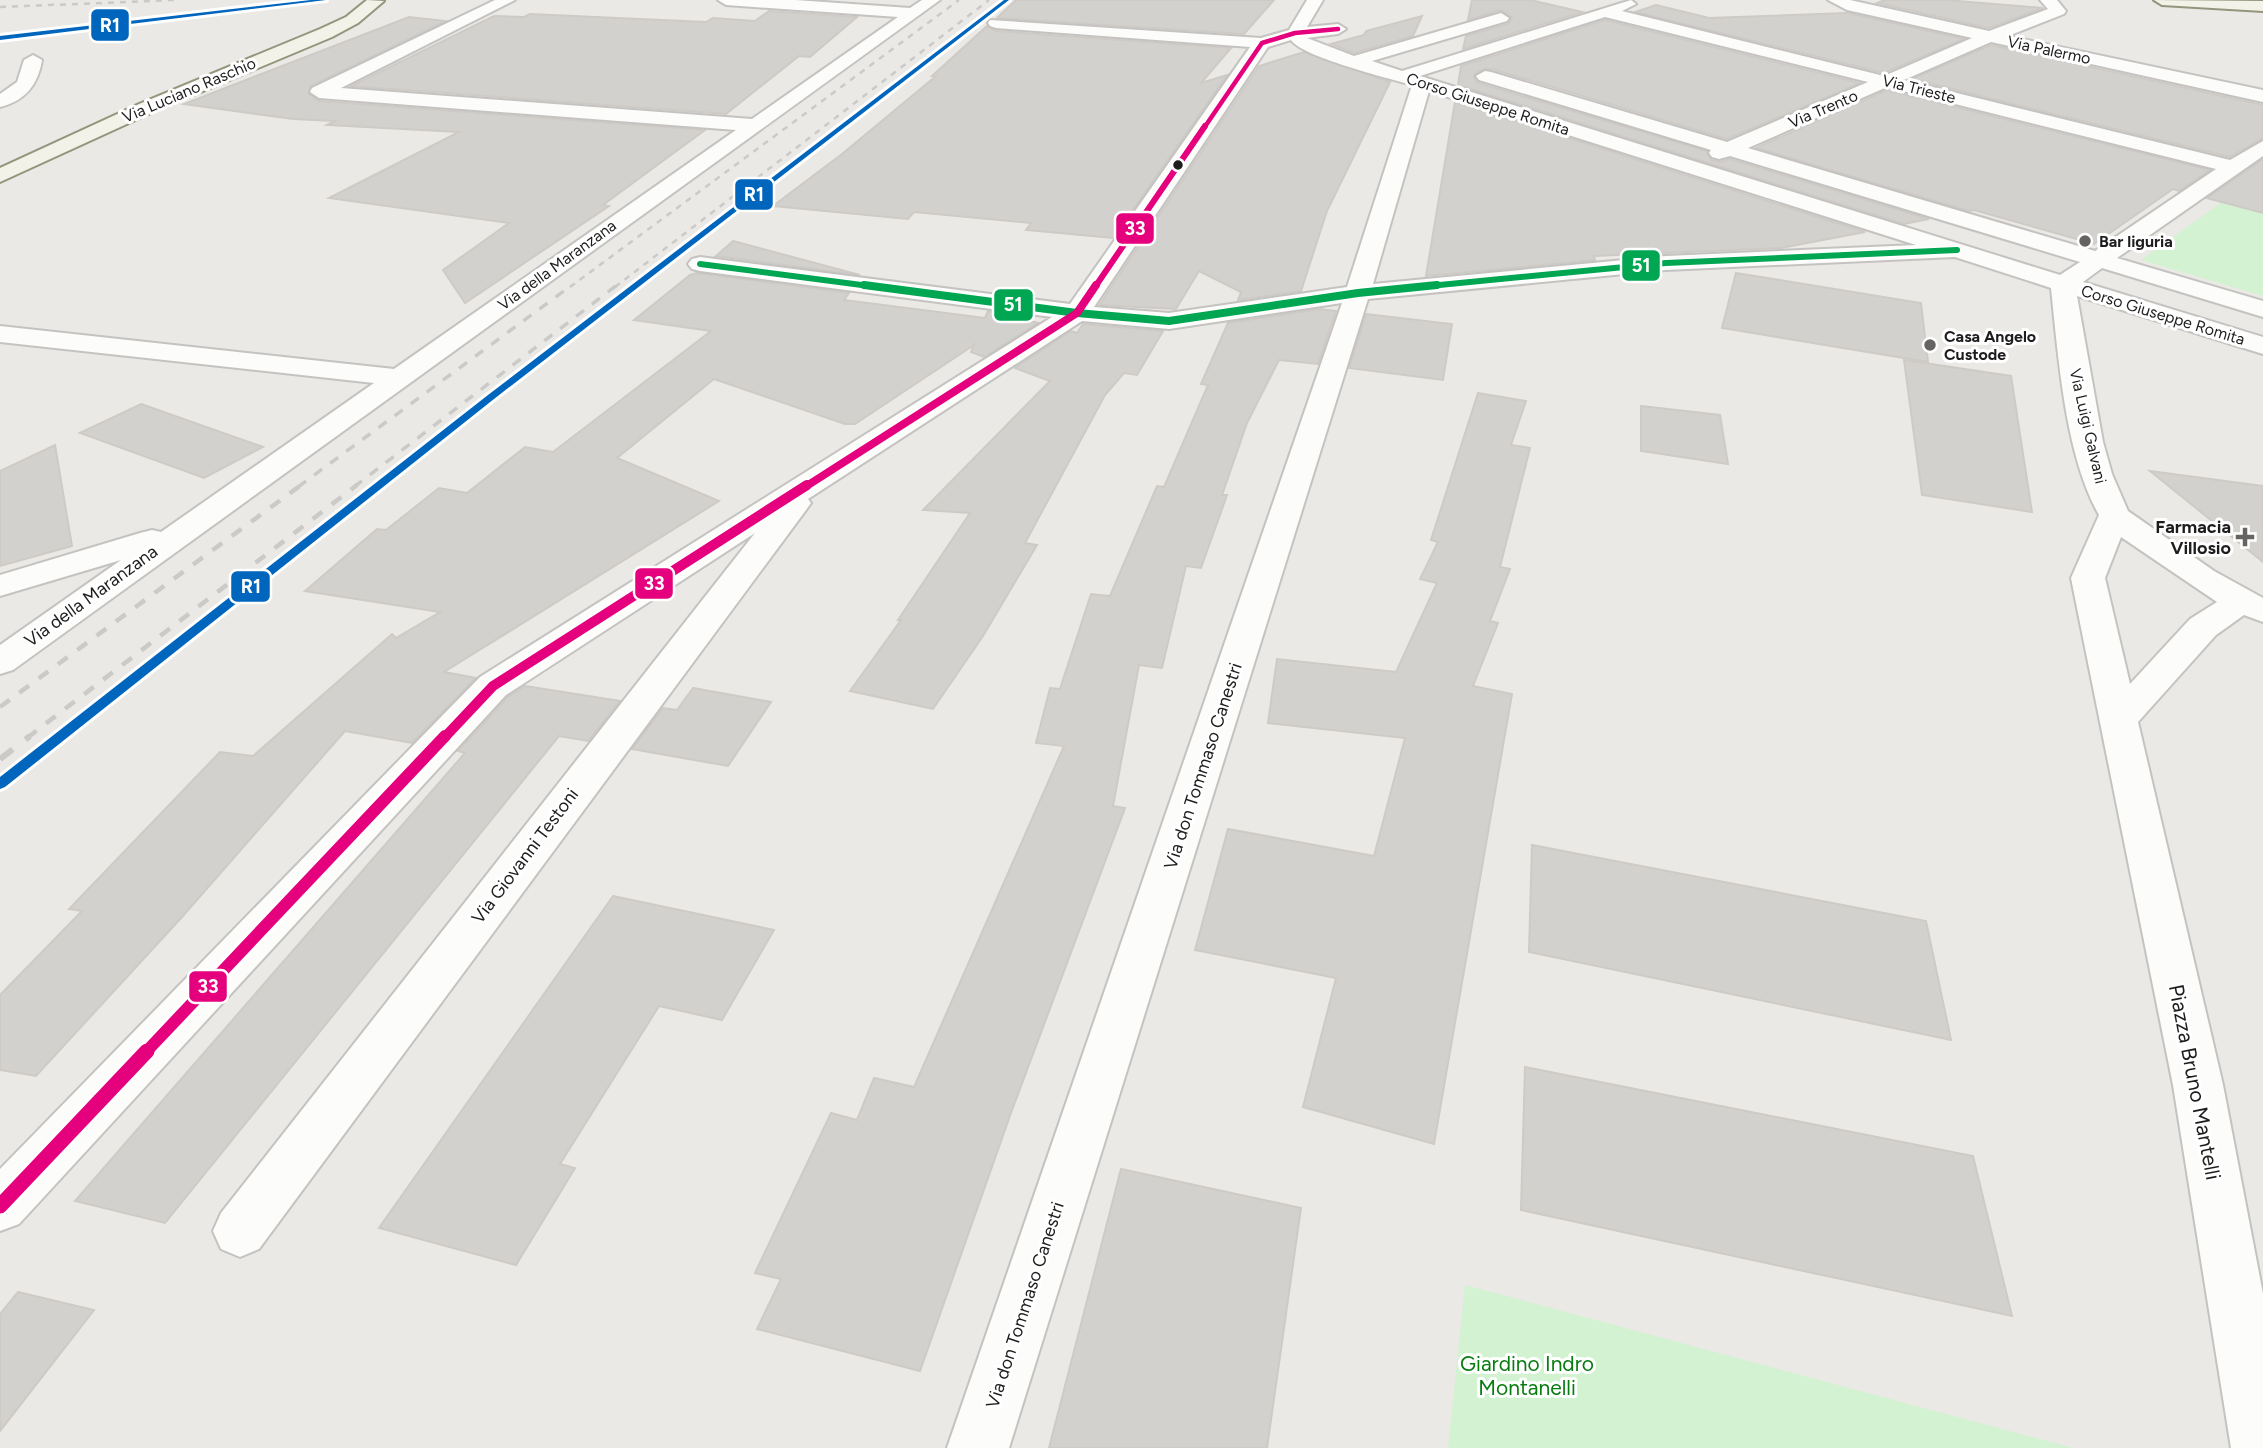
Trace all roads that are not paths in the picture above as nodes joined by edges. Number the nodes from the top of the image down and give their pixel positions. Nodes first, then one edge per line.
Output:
1 (507, 0) edge
2 (726, 0) edge
3 (1315, 0) edge
4 (1639, 0) edge
5 (1836, 0) edge
6 (2048, 0) edge
7 (2162, 0) edge
8 (376, 1) edge
9 (923, 6) edge
10 (2263, 6) edge
11 (1605, 12) junction
12 (1511, 15) dead end
13 (996, 23) dead end
14 (1295, 33) junction
15 (1989, 37) junction
16 (1262, 43) junction
17 (1394, 49) junction
18 (33, 60) dead end
19 (1354, 61) junction
20 (1443, 64) junction
21 (1413, 79) junction
22 (1887, 82) junction
23 (2263, 96) edge
24 (0, 101) edge
25 (754, 125) junction
26 (2263, 147) edge
27 (1729, 149) junction
28 (1686, 167) junction
29 (2232, 167) junction
30 (0, 174) edge
31 (1957, 250) junction
32 (2101, 260) junction
33 (700, 264) dead end
34 (2063, 284) junction
35 (1358, 293) junction
36 (2263, 309) edge
37 (1077, 313) junction
38 (0, 334) edge
39 (2263, 346) edge
40 (399, 378) junction
41 (811, 482) junction
42 (2114, 516) junction
43 (183, 531) junction
44 (0, 586) edge
45 (2252, 606) edge
46 (0, 662) edge
47 (2119, 719) junction
48 (0, 1206) edge
49 (240, 1231) dead end
50 (978, 1448) edge
51 (2262, 1448) edge

1 - 25 street
2 - 9 street
3 - 14 street
4 - 11 street
5 - 15 street, Via Palermo
6 - 15 street, Via Trento
7 - 10 street
8 - 30 street, Via Luciano Raschio
9 - 25 street, Via della Maranzana
11 - 20 street
11 - 22 street, Via Trieste
12 - 17 street
13 - 16 street
14 - 16 street
14 - 17 street, Corso Giuseppe Romita
14 - 19 street, Corso Giuseppe Romita
15 - 22 street, Via Trento
15 - 23 street, Via Palermo
16 - 37 street
17 - 19 street
17 - 20 street, Corso Giuseppe Romita
18 - 24 street
19 - 21 street, Corso Giuseppe Romita
20 - 21 street
20 - 27 street, Corso Giuseppe Romita
21 - 28 street, Corso Giuseppe Romita
21 - 35 street, Via don Tommaso Canestri
22 - 27 street, Via Trento
22 - 29 street, Via Trieste
25 - 40 street, Via della Maranzana
26 - 29 street
27 - 28 street
27 - 32 street, Corso Giuseppe Romita
28 - 31 street, Corso Giuseppe Romita
29 - 32 street
31 - 34 street, Corso Giuseppe Romita
31 - 35 street
32 - 34 street, Corso Giuseppe Romita
32 - 36 street, Corso Giuseppe Romita
33 - 37 street
34 - 39 street, Corso Giuseppe Romita
34 - 42 street, Via Luigi Galvani
35 - 37 street
35 - 50 street, Via don Tommaso Canestri
37 - 41 street
38 - 40 street
40 - 43 street, Via della Maranzana
41 - 48 street
41 - 49 street, Via Giovanni Testoni
42 - 45 street, Via Luigi Galvani
42 - 47 street, Piazza Bruno Mantelli
43 - 44 street, Via della Maranzana
43 - 46 street, Via della Maranzana
45 - 47 street
47 - 51 street, Piazza Bruno Mantelli

